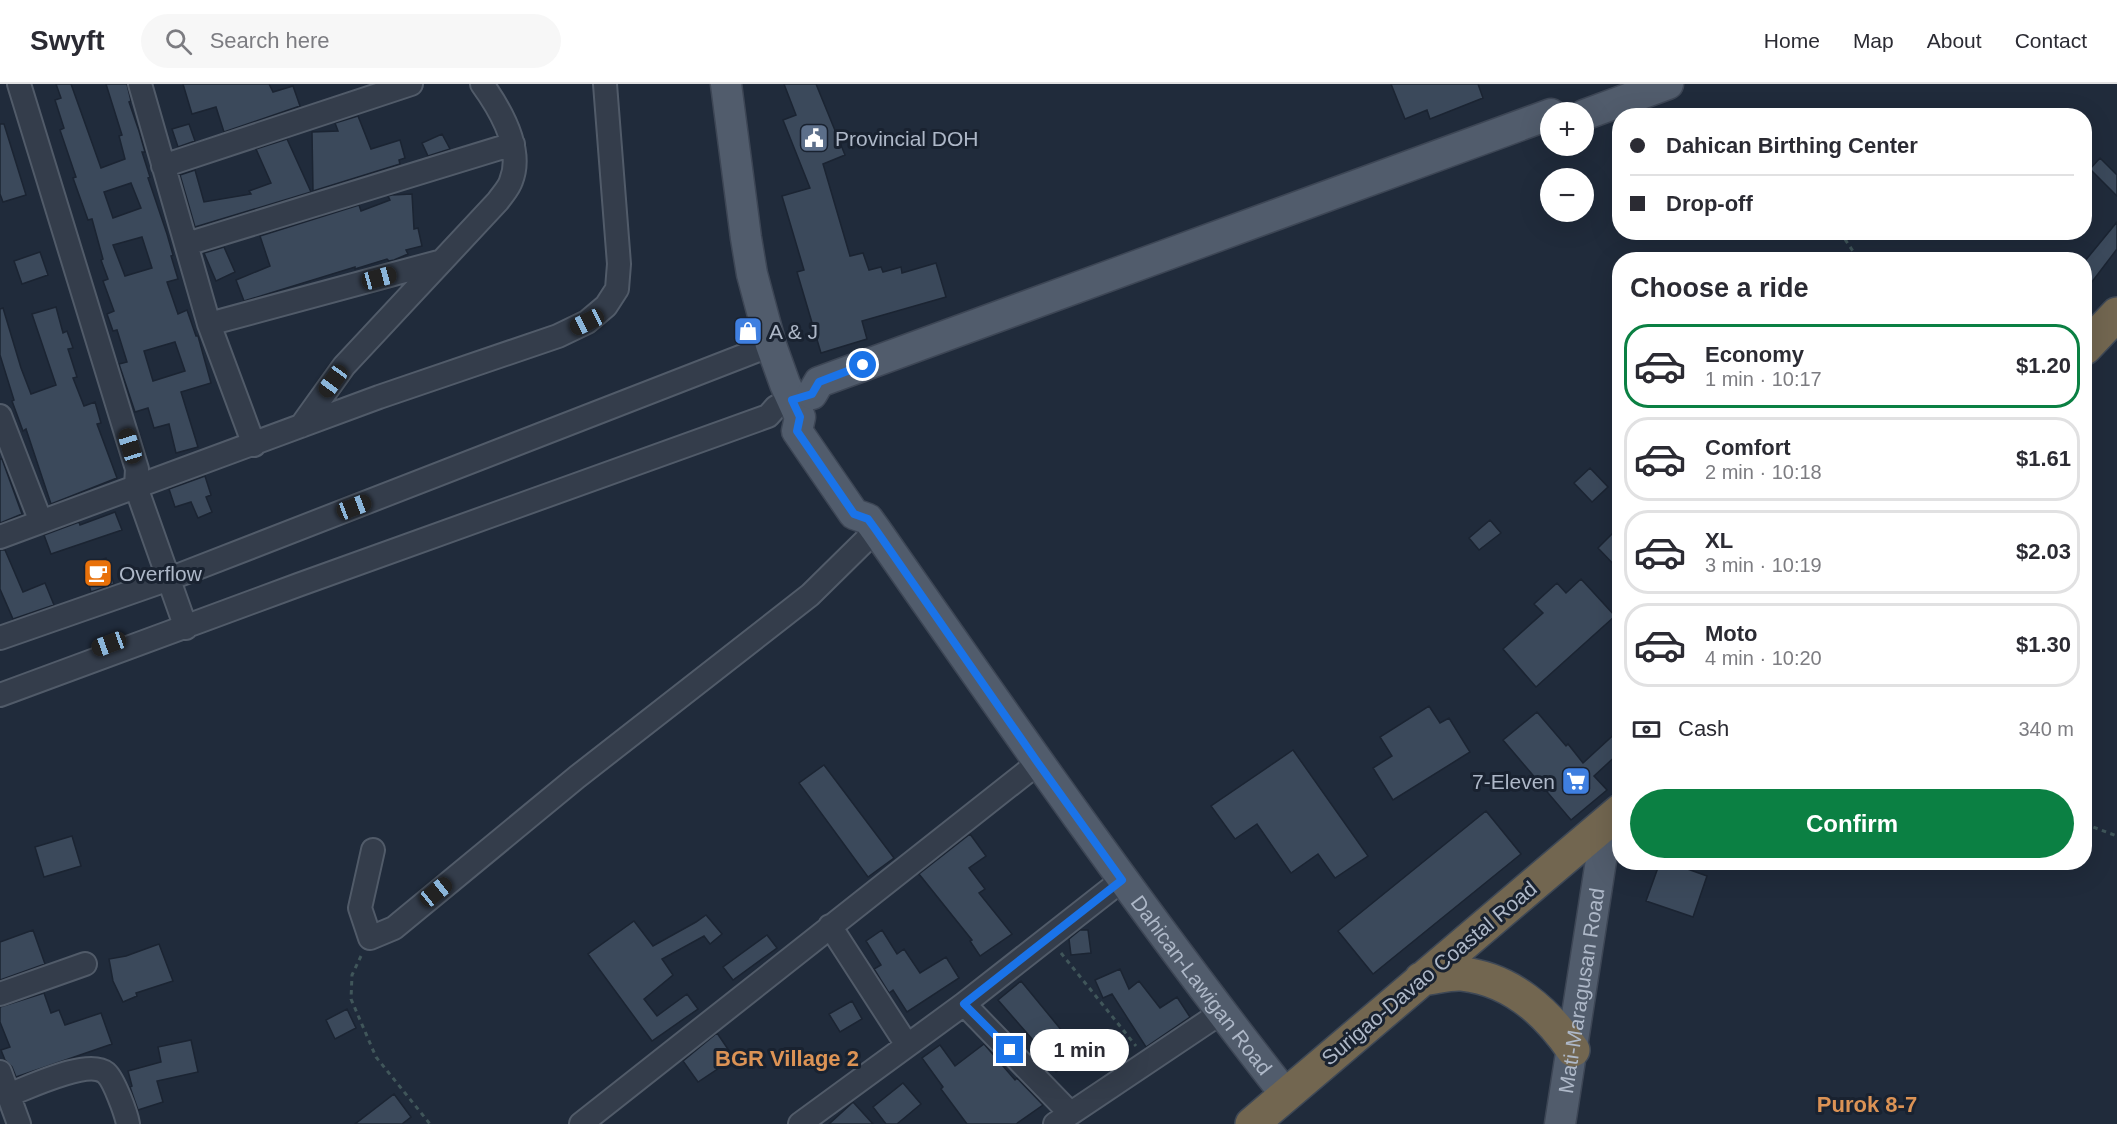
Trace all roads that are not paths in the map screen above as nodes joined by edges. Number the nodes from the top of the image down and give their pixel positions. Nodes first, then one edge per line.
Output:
1 (20, 84) edge
2 (411, 84) edge
3 (482, 84) edge
4 (605, 84) edge
5 (726, 84) edge
6 (1632, 84) edge
7 (1668, 84) edge
8 (144, 85) edge
9 (1583, 102) edge
10 (1594, 111) edge
11 (1540, 118) edge
12 (1540, 131) edge
13 (513, 144) junction
14 (163, 166) junction
15 (187, 244) junction
16 (442, 261) junction
17 (2117, 314) edge
18 (209, 324) junction
19 (2092, 341) edge
20 (771, 345) junction
21 (795, 404) junction
22 (1, 424) edge
23 (302, 426) junction
24 (254, 445) junction
25 (141, 479) junction
26 (41, 522) junction
27 (872, 524) junction
28 (0, 537) edge
29 (174, 577) junction
30 (190, 621) junction
31 (0, 638) edge
32 (0, 683) edge
33 (0, 695) edge
34 (1038, 763) junction
35 (1612, 817) edge
36 (1612, 822) edge
37 (373, 850) dead end
38 (1122, 880) junction
39 (830, 926) junction
40 (85, 964) dead end
41 (1421, 979) junction
42 (0, 994) edge
43 (964, 1004) junction
44 (1222, 1012) junction
45 (907, 1045) junction
46 (1573, 1050) junction
47 (0, 1072) edge
48 (8, 1095) junction
49 (1286, 1095) junction
50 (824, 1117) edge
51 (1062, 1118) edge
52 (19, 1124) edge
53 (128, 1124) edge
54 (580, 1124) edge
55 (800, 1124) edge
56 (1252, 1124) edge
57 (1560, 1124) edge

1 - 25 street
2 - 14 street
3 - 13 street
4 - 23 street
5 - 20 main road, Dahican-Lawigan Road
6 - 9 main road
7 - 10 main road
8 - 14 street
11 - 21 main road
12 - 21 main road
13 - 15 street
13 - 16 street
14 - 15 street
15 - 18 street
16 - 18 street
16 - 23 street
17 - 19 highway
18 - 24 street
20 - 21 main road, Dahican-Lawigan Road
20 - 29 street
21 - 27 main road, Dahican-Lawigan Road
21 - 30 street
22 - 26 street
23 - 24 street
24 - 25 street
25 - 26 street
25 - 29 street
26 - 28 street
27 - 34 main road, Dahican-Lawigan Road
27 - 37 street
29 - 30 street
29 - 31 street
30 - 32 street
30 - 33 street
34 - 38 main road, Dahican-Lawigan Road
34 - 39 street
35 - 41 highway, Surigao-Davao Coastal Road
36 - 46 main road, Mati-Maragusan Road
38 - 43 street
38 - 44 main road, Dahican-Lawigan Road
39 - 45 street
39 - 54 street
40 - 42 street
41 - 46 highway
41 - 49 highway, Surigao-Davao Coastal Road
43 - 45 street
43 - 51 street
44 - 49 main road, Dahican-Lawigan Road
44 - 51 street
45 - 50 street
46 - 57 main road, Mati-Maragusan Road
47 - 48 street
48 - 52 street
48 - 53 street
49 - 56 highway, Surigao-Davao Coastal Road
50 - 55 street

